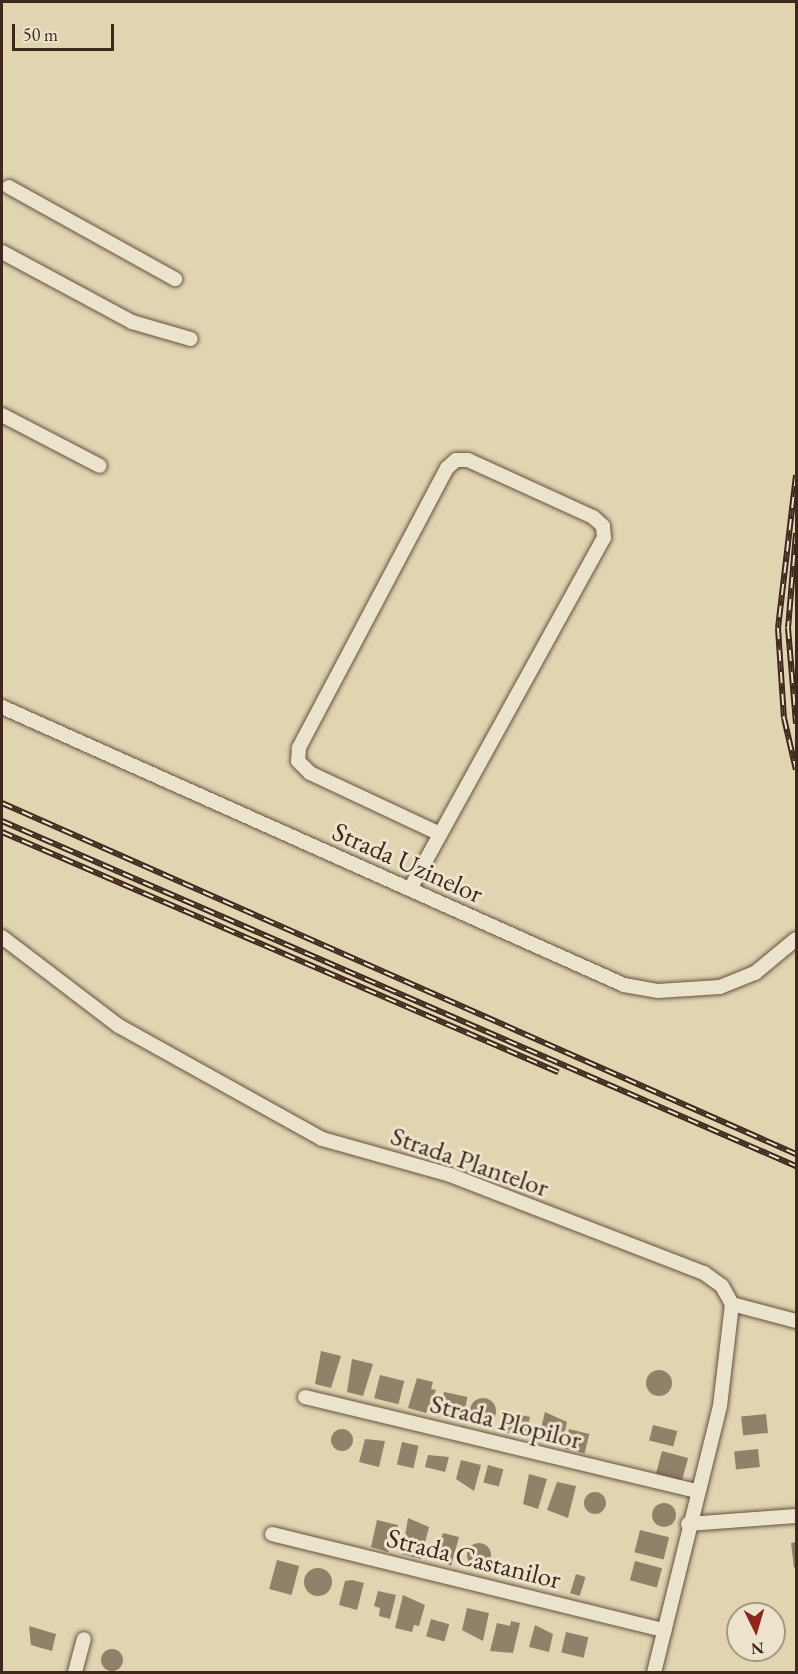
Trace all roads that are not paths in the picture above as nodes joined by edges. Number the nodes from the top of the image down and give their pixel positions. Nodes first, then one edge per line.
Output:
1 (9, 187) dead end
2 (2, 252) edge
3 (175, 279) dead end
4 (191, 339) dead end
5 (2, 415) edge
6 (100, 466) dead end
7 (2, 707) edge
8 (440, 834) junction
9 (410, 889) junction
10 (2, 937) edge
11 (796, 939) edge
12 (732, 1304) junction
13 (796, 1321) edge
14 (305, 1397) dead end
15 (696, 1491) junction
16 (796, 1516) edge
17 (688, 1524) junction
18 (272, 1534) dead end
19 (664, 1630) junction
20 (84, 1639) dead end
21 (75, 1672) edge
22 (654, 1672) edge

1 - 3 street
2 - 4 street
5 - 6 street
7 - 9 street, Strada Uzinelor
8 - 8 street
8 - 9 street
9 - 11 street, Strada Uzinelor
10 - 12 street, Strada Plantelor
12 - 13 street
12 - 15 street
14 - 15 street, Strada Plopilor
15 - 17 street
16 - 17 street
17 - 19 street
18 - 19 street, Strada Castanilor
19 - 22 street
20 - 21 street

